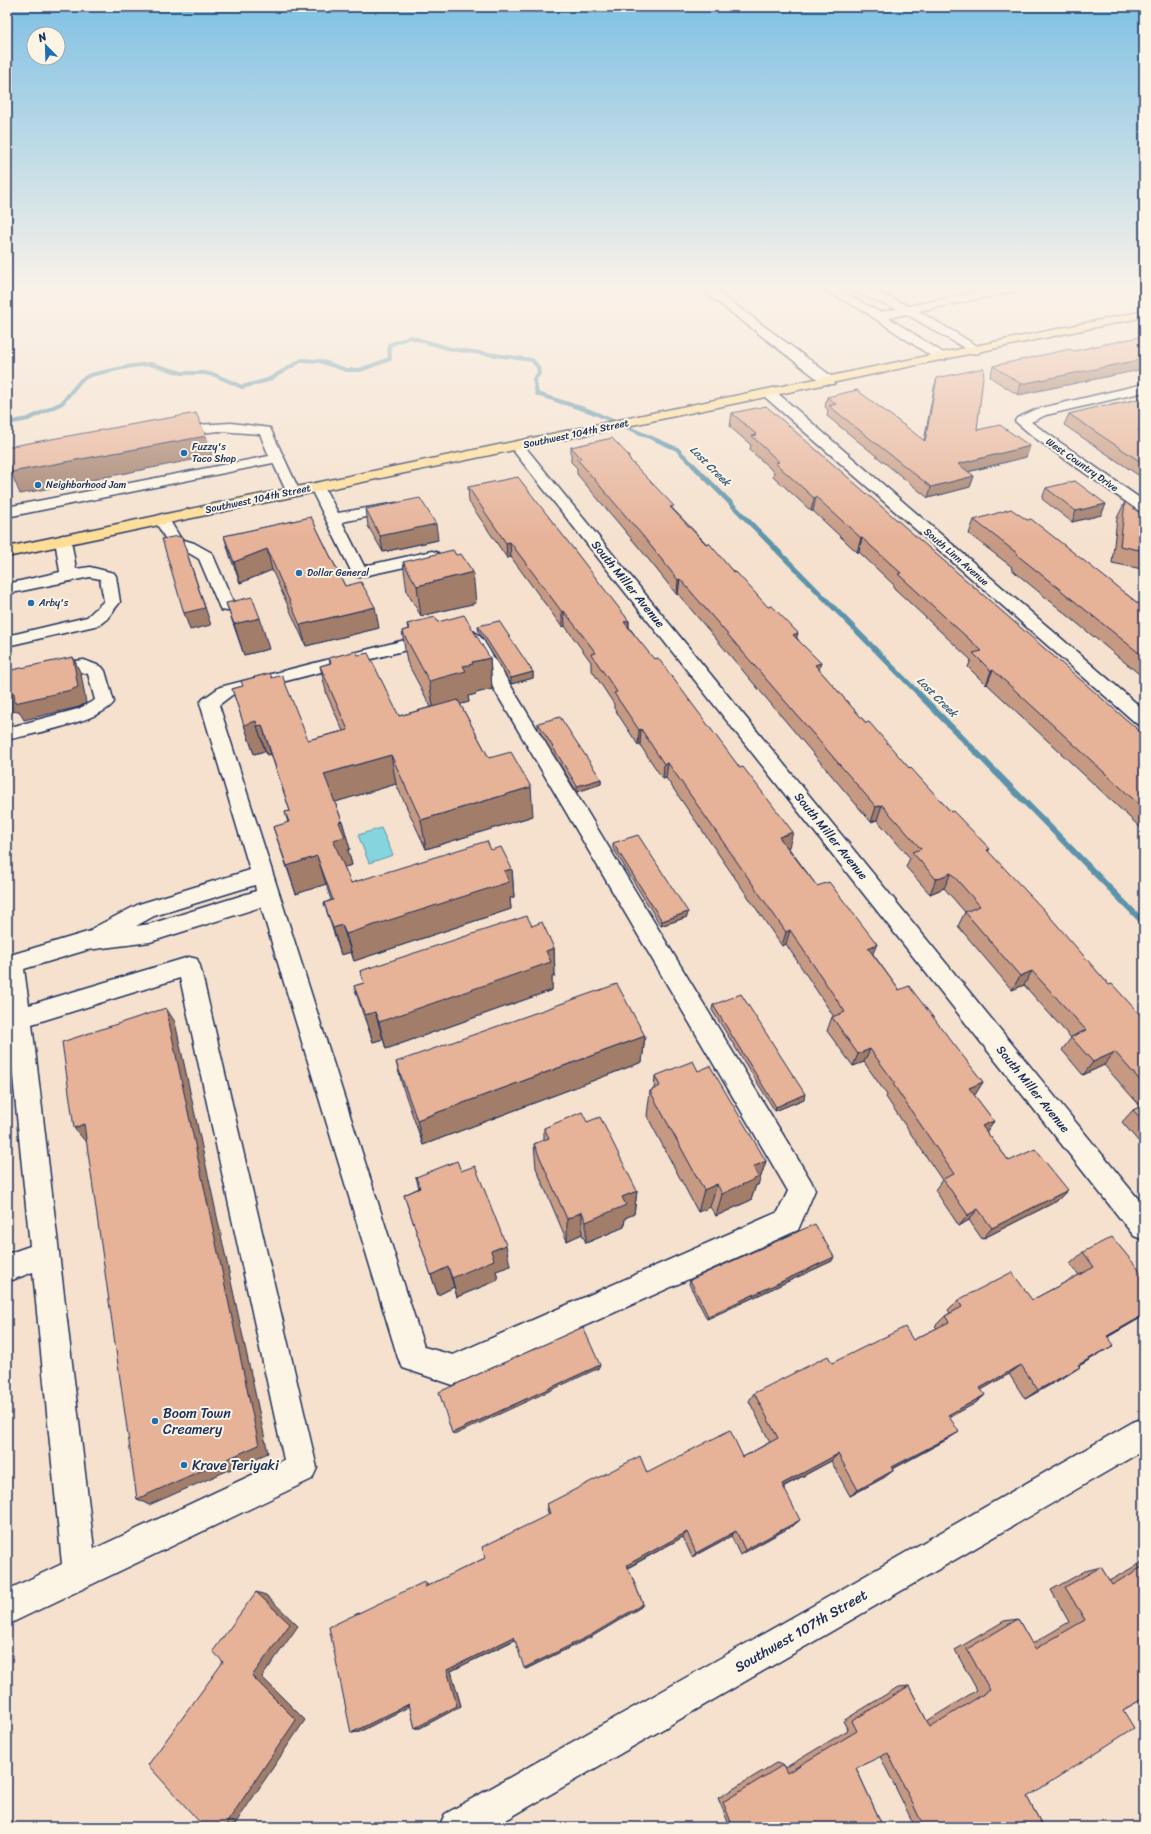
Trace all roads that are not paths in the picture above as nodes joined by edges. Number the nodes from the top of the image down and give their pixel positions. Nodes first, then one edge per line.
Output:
1 (817, 372) edge
2 (873, 372) edge
3 (829, 381) junction
4 (1144, 388) edge
5 (770, 394) junction
6 (160, 435) edge
7 (517, 446) junction
8 (278, 458) junction
9 (317, 487) junction
10 (293, 492) junction
11 (401, 506) edge
12 (1144, 508) edge
13 (7, 512) edge
14 (162, 519) junction
15 (332, 519) junction
16 (63, 540) junction
17 (7, 552) edge
18 (446, 553) edge
19 (70, 575) junction
20 (7, 589) edge
21 (227, 606) edge
22 (7, 641) edge
23 (7, 682) edge
24 (1144, 720) edge
25 (7, 734) edge
26 (265, 885) junction
27 (10, 965) edge
28 (18, 1018) junction
29 (1144, 1227) edge
30 (45, 1254) junction
31 (7, 1268) edge
32 (1144, 1433) edge
33 (80, 1573) junction
34 (7, 1608) edge
35 (458, 1827) edge

1 - 3 street
2 - 3 main road, Southwest 104th Street
3 - 5 main road, Southwest 104th Street
4 - 12 street, West Country Drive
5 - 7 main road, Southwest 104th Street
5 - 24 street, South Linn Avenue
6 - 8 street
7 - 9 main road, Southwest 104th Street
7 - 29 street, South Miller Avenue
8 - 10 street
8 - 13 street
9 - 10 main road, Southwest 104th Street
9 - 15 street
10 - 14 main road, Southwest 104th Street
11 - 15 street
14 - 16 main road, Southwest 104th Street
14 - 21 street
15 - 18 street
16 - 17 main road, Southwest 104th Street
16 - 19 street
19 - 20 street
19 - 22 street
23 - 25 street
26 - 26 street
26 - 27 street
27 - 28 street
28 - 30 street
28 - 33 street
30 - 31 street
30 - 33 street
32 - 35 street, Southwest 107th Street
33 - 34 street

